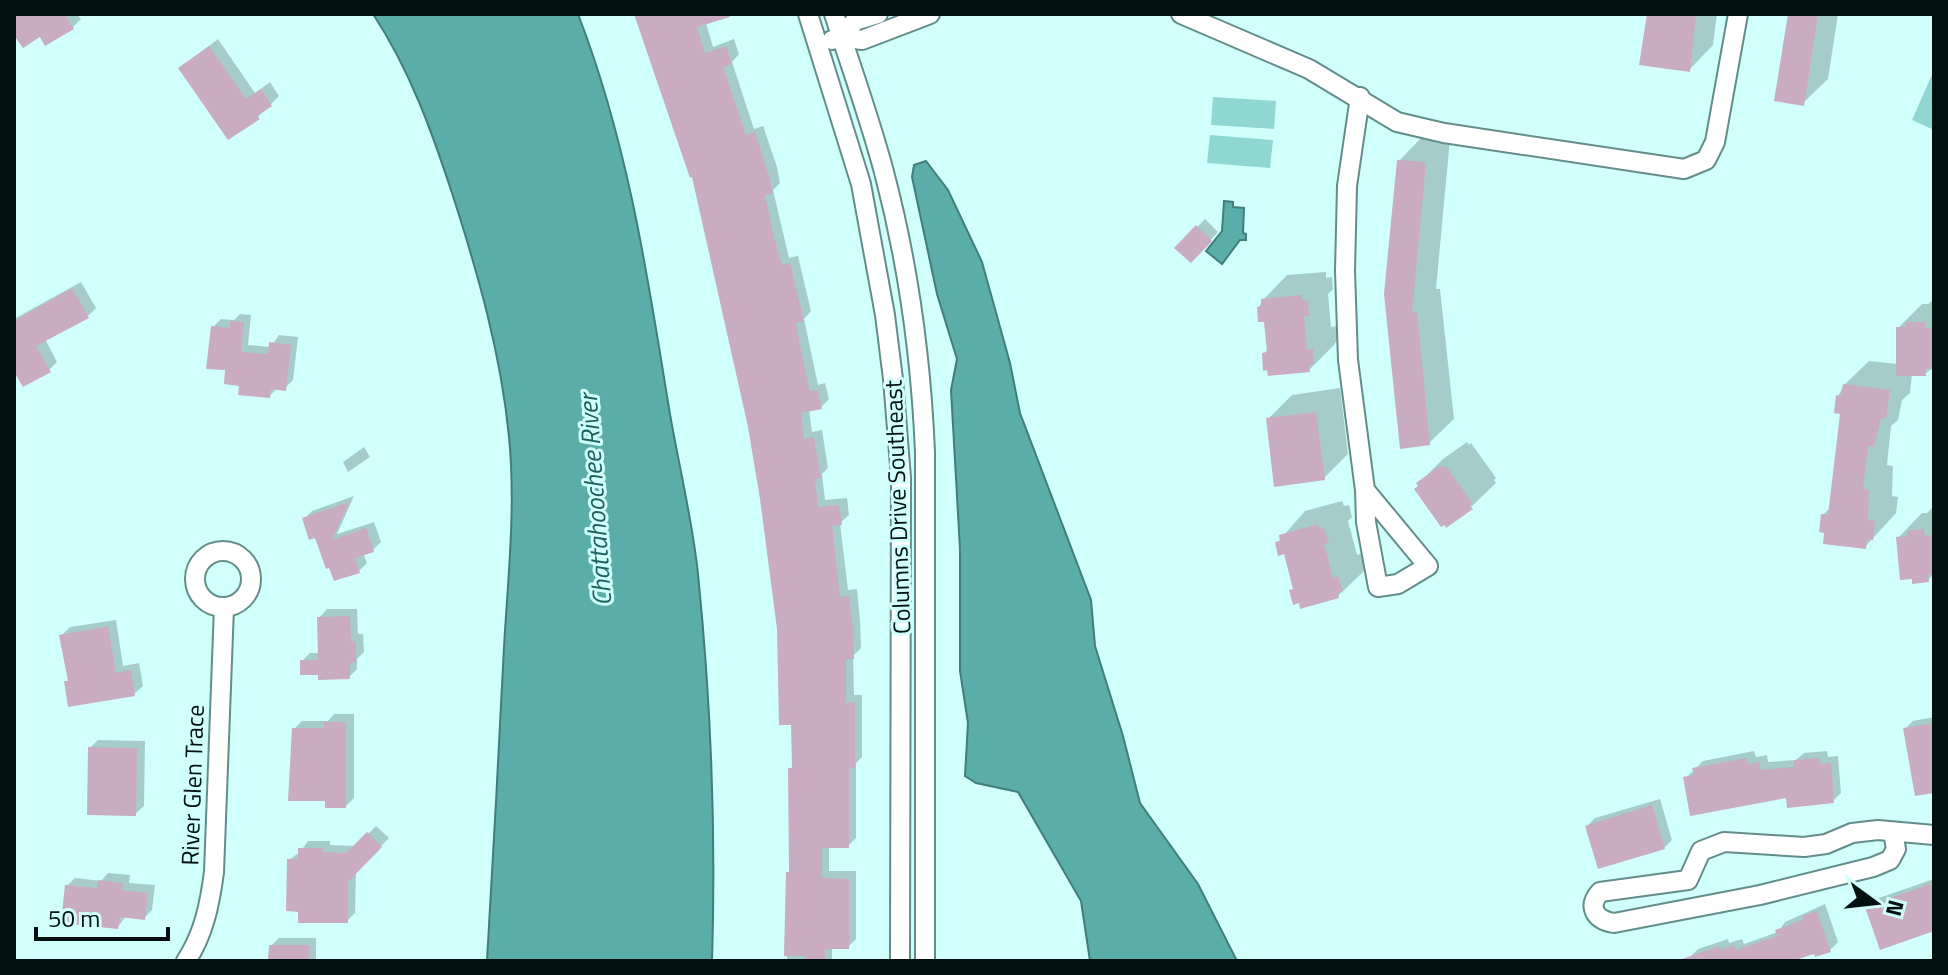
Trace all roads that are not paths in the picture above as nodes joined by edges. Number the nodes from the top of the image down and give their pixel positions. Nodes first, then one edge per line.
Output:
1 (808, 14) edge
2 (834, 14) edge
3 (878, 14) edge
4 (930, 14) edge
5 (1181, 14) edge
6 (1738, 14) edge
7 (841, 37) junction
8 (818, 44) junction
9 (1360, 97) junction
10 (1365, 490) junction
11 (224, 607) dead end
12 (1893, 832) junction
13 (1934, 835) edge
14 (186, 961) edge
15 (900, 961) edge
16 (925, 961) edge

1 - 8 street, Columns Drive Southeast
2 - 7 street, Columns Drive Southeast
3 - 7 street
4 - 7 street
5 - 9 street
6 - 9 street
7 - 8 street
7 - 16 street, Columns Drive Southeast
8 - 15 street, Columns Drive Southeast
9 - 10 street
10 - 10 street
11 - 14 street, River Glen Trace
12 - 12 street
12 - 13 street

